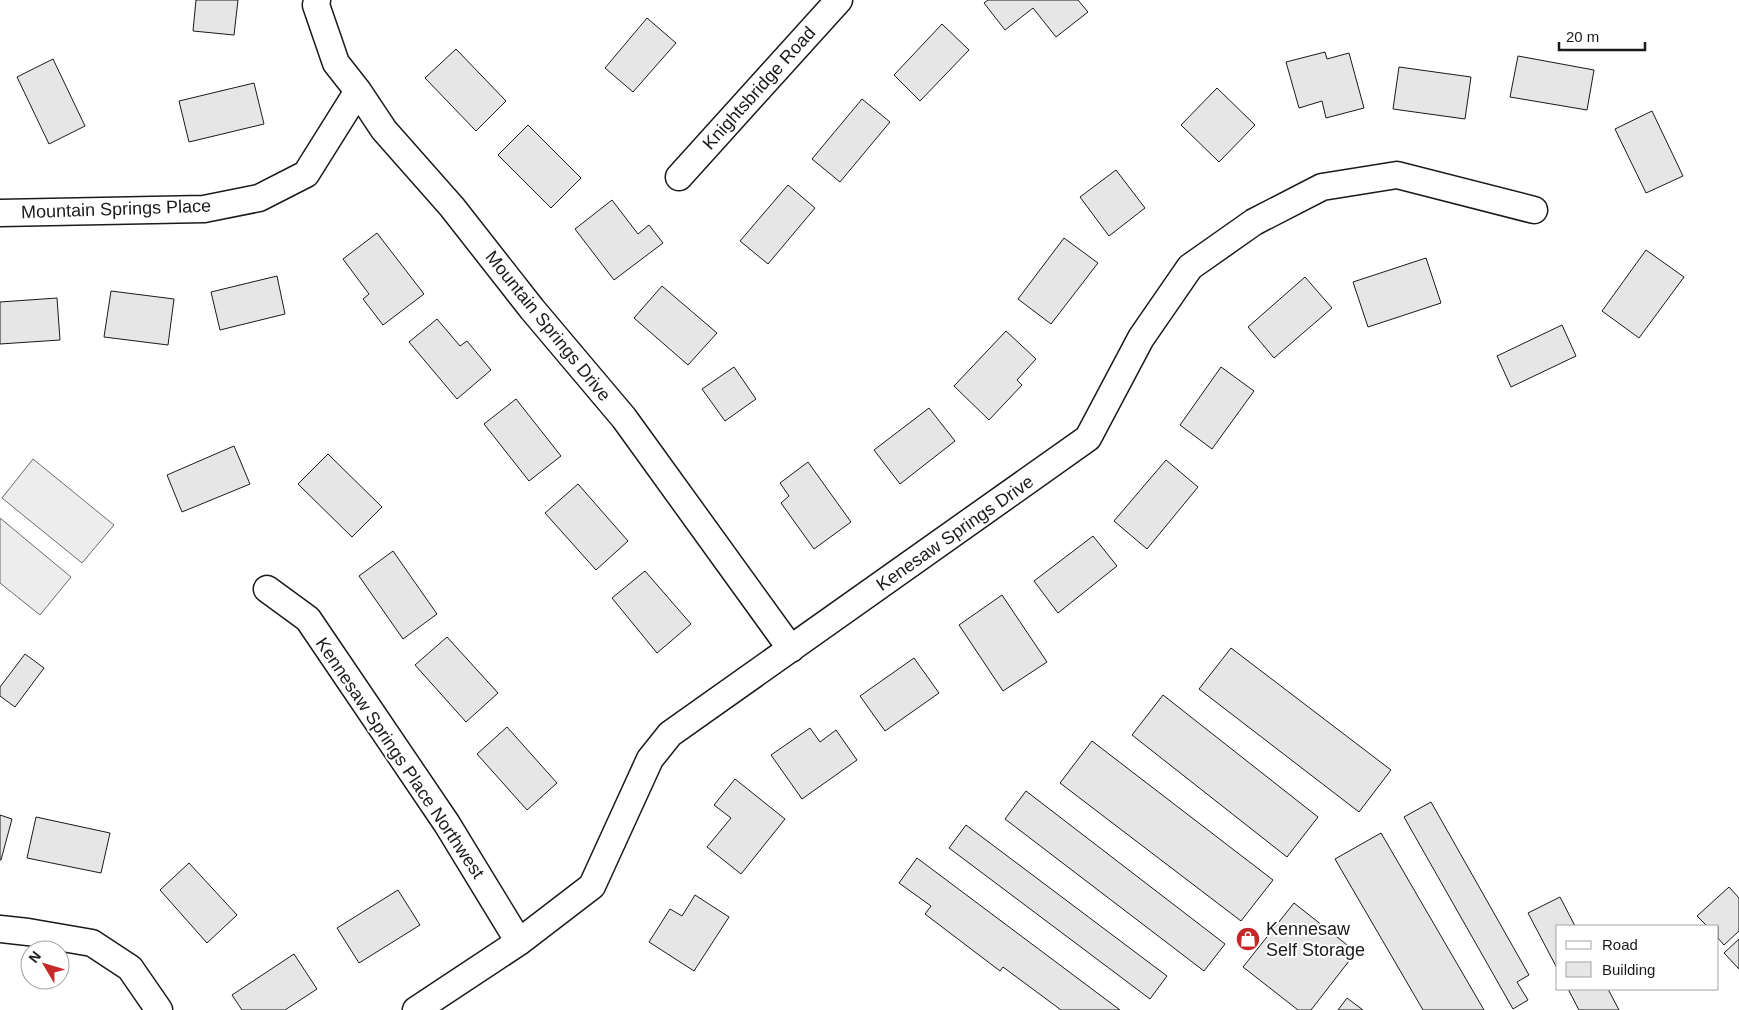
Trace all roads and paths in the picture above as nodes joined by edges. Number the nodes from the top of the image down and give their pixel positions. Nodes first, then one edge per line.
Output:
1 (317, 0) edge
2 (839, 0) edge
3 (358, 91) junction
4 (679, 177) dead end
5 (1534, 210) dead end
6 (0, 213) edge
7 (267, 589) dead end
8 (792, 649) junction
9 (0, 929) edge
10 (519, 942) junction
11 (159, 1010) edge
12 (416, 1010) edge

1 - 3 street, Mountain Springs Drive
2 - 4 street, Knightsbridge Road
3 - 6 street, Mountain Springs Place
3 - 8 street, Mountain Springs Drive
5 - 8 street, Kenesaw Springs Drive
7 - 10 street, Kennesaw Springs Place Northwest
8 - 10 street, Kenesaw Springs Drive
9 - 11 street
10 - 12 street, Kenesaw Springs Drive

